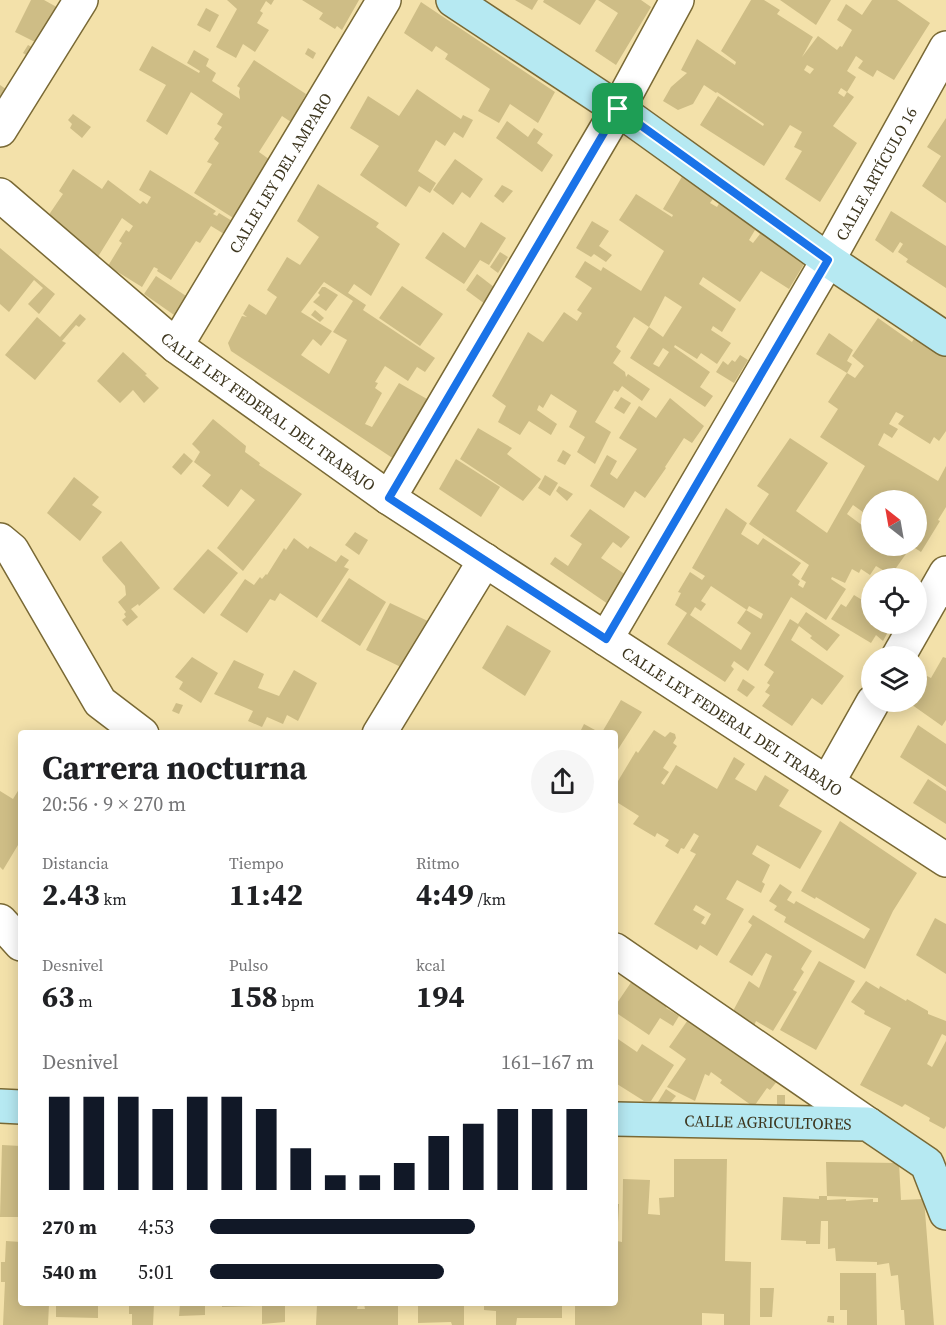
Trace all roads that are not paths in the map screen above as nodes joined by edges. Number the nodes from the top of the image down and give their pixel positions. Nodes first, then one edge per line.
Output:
1 (81, 0) edge
2 (384, 0) edge
3 (453, 0) edge
4 (677, 0) edge
5 (946, 48) edge
6 (618, 109) junction
7 (0, 130) edge
8 (0, 195) edge
9 (828, 260) junction
10 (946, 339) edge
11 (176, 346) junction
12 (389, 498) junction
13 (0, 540) edge
14 (485, 560) junction
15 (946, 573) edge
16 (606, 639) junction
17 (904, 646) edge
18 (867, 712) edge
19 (137, 730) edge
20 (382, 730) edge
21 (828, 782) junction
22 (946, 860) edge
23 (0, 921) edge
24 (18, 941) edge
25 (618, 952) edge
26 (0, 1106) edge
27 (18, 1107) edge
28 (618, 1119) edge
29 (868, 1124) junction
30 (946, 1213) edge

1 - 7 street
2 - 11 street, CALLE LEY DEL AMPARO
3 - 6 street
4 - 6 street
5 - 9 street, CALLE ARTÍCULO 16
6 - 9 street
6 - 12 street
8 - 11 street, CALLE LEY FEDERAL DEL TRABAJO
9 - 10 street
9 - 16 street, CALLE ARTÍCULO 16
11 - 12 street, CALLE LEY FEDERAL DEL TRABAJO
12 - 14 street, CALLE LEY FEDERAL DEL TRABAJO
13 - 19 street
14 - 16 street, CALLE LEY FEDERAL DEL TRABAJO
14 - 20 street
15 - 17 street
16 - 21 street, CALLE LEY FEDERAL DEL TRABAJO
18 - 21 street
21 - 22 street, CALLE LEY FEDERAL DEL TRABAJO
23 - 24 street
25 - 29 street
26 - 27 street
28 - 29 street, CALLE AGRICULTORES
29 - 30 street, CALLE AGRICULTORES

